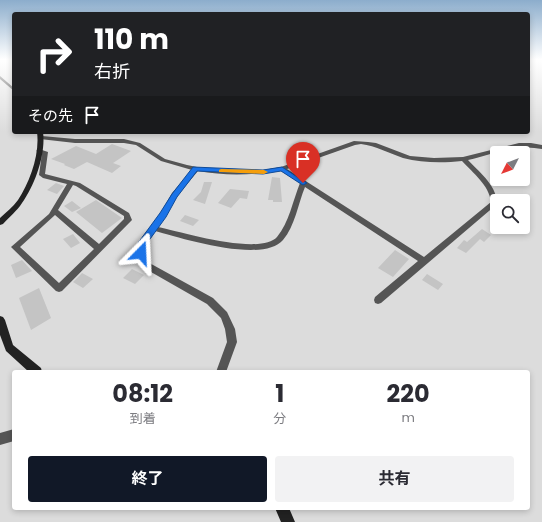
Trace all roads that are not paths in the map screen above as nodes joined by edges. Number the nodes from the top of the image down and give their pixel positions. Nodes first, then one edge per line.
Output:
1 (41, 135) edge
2 (542, 147) edge
3 (39, 151) junction
4 (464, 159) junction
5 (196, 169) junction
6 (282, 169) junction
7 (71, 182) junction
8 (303, 183) junction
9 (54, 211) junction
10 (0, 222) edge
11 (153, 228) junction
12 (99, 249) junction
13 (424, 261) junction
14 (378, 300) dead end
15 (0, 320) edge
16 (35, 370) edge
17 (222, 370) edge
18 (12, 436) edge
19 (0, 439) edge
20 (283, 510) edge
21 (288, 522) edge

1 - 3 street
1 - 5 street
2 - 4 street
3 - 7 street
3 - 10 street
4 - 6 street
4 - 13 street
5 - 6 street
5 - 11 street
6 - 8 street
7 - 9 street
7 - 12 street
8 - 11 street
8 - 13 street
9 - 12 street
9 - 12 street
11 - 17 street
13 - 14 street
15 - 16 street
18 - 19 street
20 - 21 street

